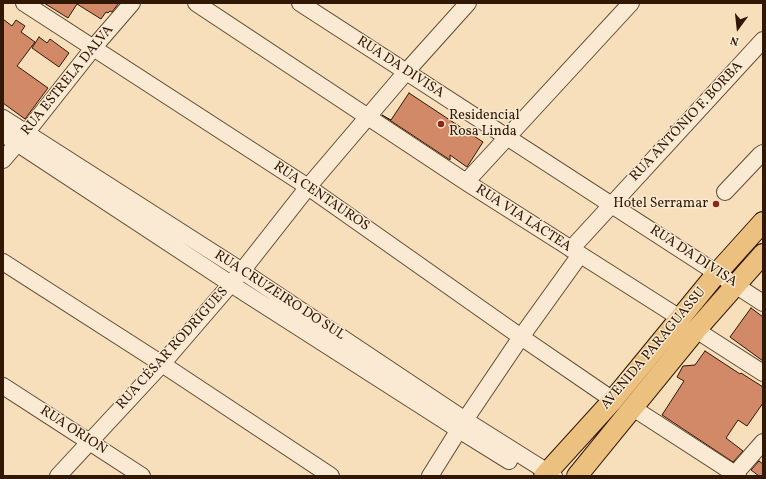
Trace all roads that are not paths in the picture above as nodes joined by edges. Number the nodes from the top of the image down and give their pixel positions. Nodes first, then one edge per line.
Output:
1 (24, 3) edge
2 (132, 3) edge
3 (196, 3) edge
4 (300, 3) edge
5 (468, 3) edge
6 (631, 3) edge
7 (763, 40) edge
8 (94, 47) junction
9 (406, 72) junction
10 (368, 117) junction
11 (3, 118) edge
12 (3, 134) edge
13 (22, 138) junction
14 (507, 138) junction
15 (763, 153) edge
16 (3, 160) edge
17 (466, 182) junction
18 (92, 184) junction
19 (308, 187) junction
20 (725, 192) dead end
21 (611, 205) junction
22 (763, 222) edge
23 (576, 252) junction
24 (763, 254) edge
25 (3, 262) edge
26 (242, 271) junction
27 (717, 273) junction
28 (231, 284) junction
29 (734, 285) junction
30 (763, 303) edge
31 (680, 318) junction
32 (696, 330) junction
33 (521, 337) junction
34 (336, 343) junction
35 (162, 364) junction
36 (763, 373) edge
37 (3, 386) edge
38 (613, 400) junction
39 (633, 408) junction
40 (462, 425) junction
41 (89, 441) junction
42 (763, 442) edge
43 (545, 475) edge
44 (736, 475) edge
45 (58, 476) edge
46 (142, 476) edge
47 (331, 476) edge
48 (430, 476) edge
49 (577, 476) edge

1 - 8 street, RUA CENTAUROS
2 - 8 street, RUA ESTRELA DALVA
3 - 10 street, RUA VIA LÁCTEA
4 - 9 street, RUA DA DIVISA
5 - 9 street, RUA CÉSAR RODRIGUES
6 - 14 street
7 - 21 street, RUA ANTÔNIO F. BORBA
8 - 13 street, RUA ESTRELA DALVA
8 - 19 street, RUA CENTAUROS
9 - 10 street, RUA CÉSAR RODRIGUES
9 - 14 street, RUA DA DIVISA
10 - 17 street, RUA VIA LÁCTEA
10 - 19 street, RUA CÉSAR RODRIGUES
11 - 13 street, RUA CRUZEIRO DO SUL
12 - 13 street, RUA CRUZEIRO DO SUL
13 - 16 street, RUA ESTRELA DALVA
13 - 18 street, RUA CRUZEIRO DO SUL
14 - 17 street
14 - 21 street, RUA DA DIVISA
15 - 20 street
17 - 23 street, RUA VIA LÁCTEA
18 - 26 street, RUA CRUZEIRO DO SUL
18 - 28 street, RUA CRUZEIRO DO SUL
19 - 26 street, RUA CÉSAR RODRIGUES
19 - 33 street, RUA CENTAUROS
21 - 23 street, RUA ANTÔNIO F. BORBA
21 - 27 street, RUA DA DIVISA
22 - 27 main road, AVENIDA PARAGUASSU
23 - 31 street, RUA VIA LÁCTEA
23 - 33 street, RUA ANTÔNIO F. BORBA
24 - 29 main road, AVENIDA PARAGUASSU
25 - 35 street
26 - 28 street, RUA CÉSAR RODRIGUES
26 - 34 street, RUA CRUZEIRO DO SUL
27 - 29 street, RUA DA DIVISA
27 - 31 main road, AVENIDA PARAGUASSU
28 - 34 street, RUA CRUZEIRO DO SUL
28 - 35 street, RUA CÉSAR RODRIGUES
29 - 30 street, RUA DA DIVISA
29 - 32 main road, AVENIDA PARAGUASSU
31 - 38 main road, AVENIDA PARAGUASSU
32 - 36 street
32 - 39 main road, AVENIDA PARAGUASSU
33 - 38 street, RUA CENTAUROS
33 - 40 street, RUA ANTÔNIO F. BORBA
34 - 40 street, RUA CRUZEIRO DO SUL
35 - 41 street, RUA CÉSAR RODRIGUES
35 - 47 street
37 - 41 street, RUA ORION
38 - 43 main road, AVENIDA PARAGUASSU
39 - 44 street
39 - 49 main road, AVENIDA PARAGUASSU
40 - 43 street, RUA CRUZEIRO DO SUL
40 - 48 street, RUA ANTÔNIO F. BORBA
41 - 45 street, RUA CÉSAR RODRIGUES
41 - 46 street, RUA ORION
42 - 44 street

